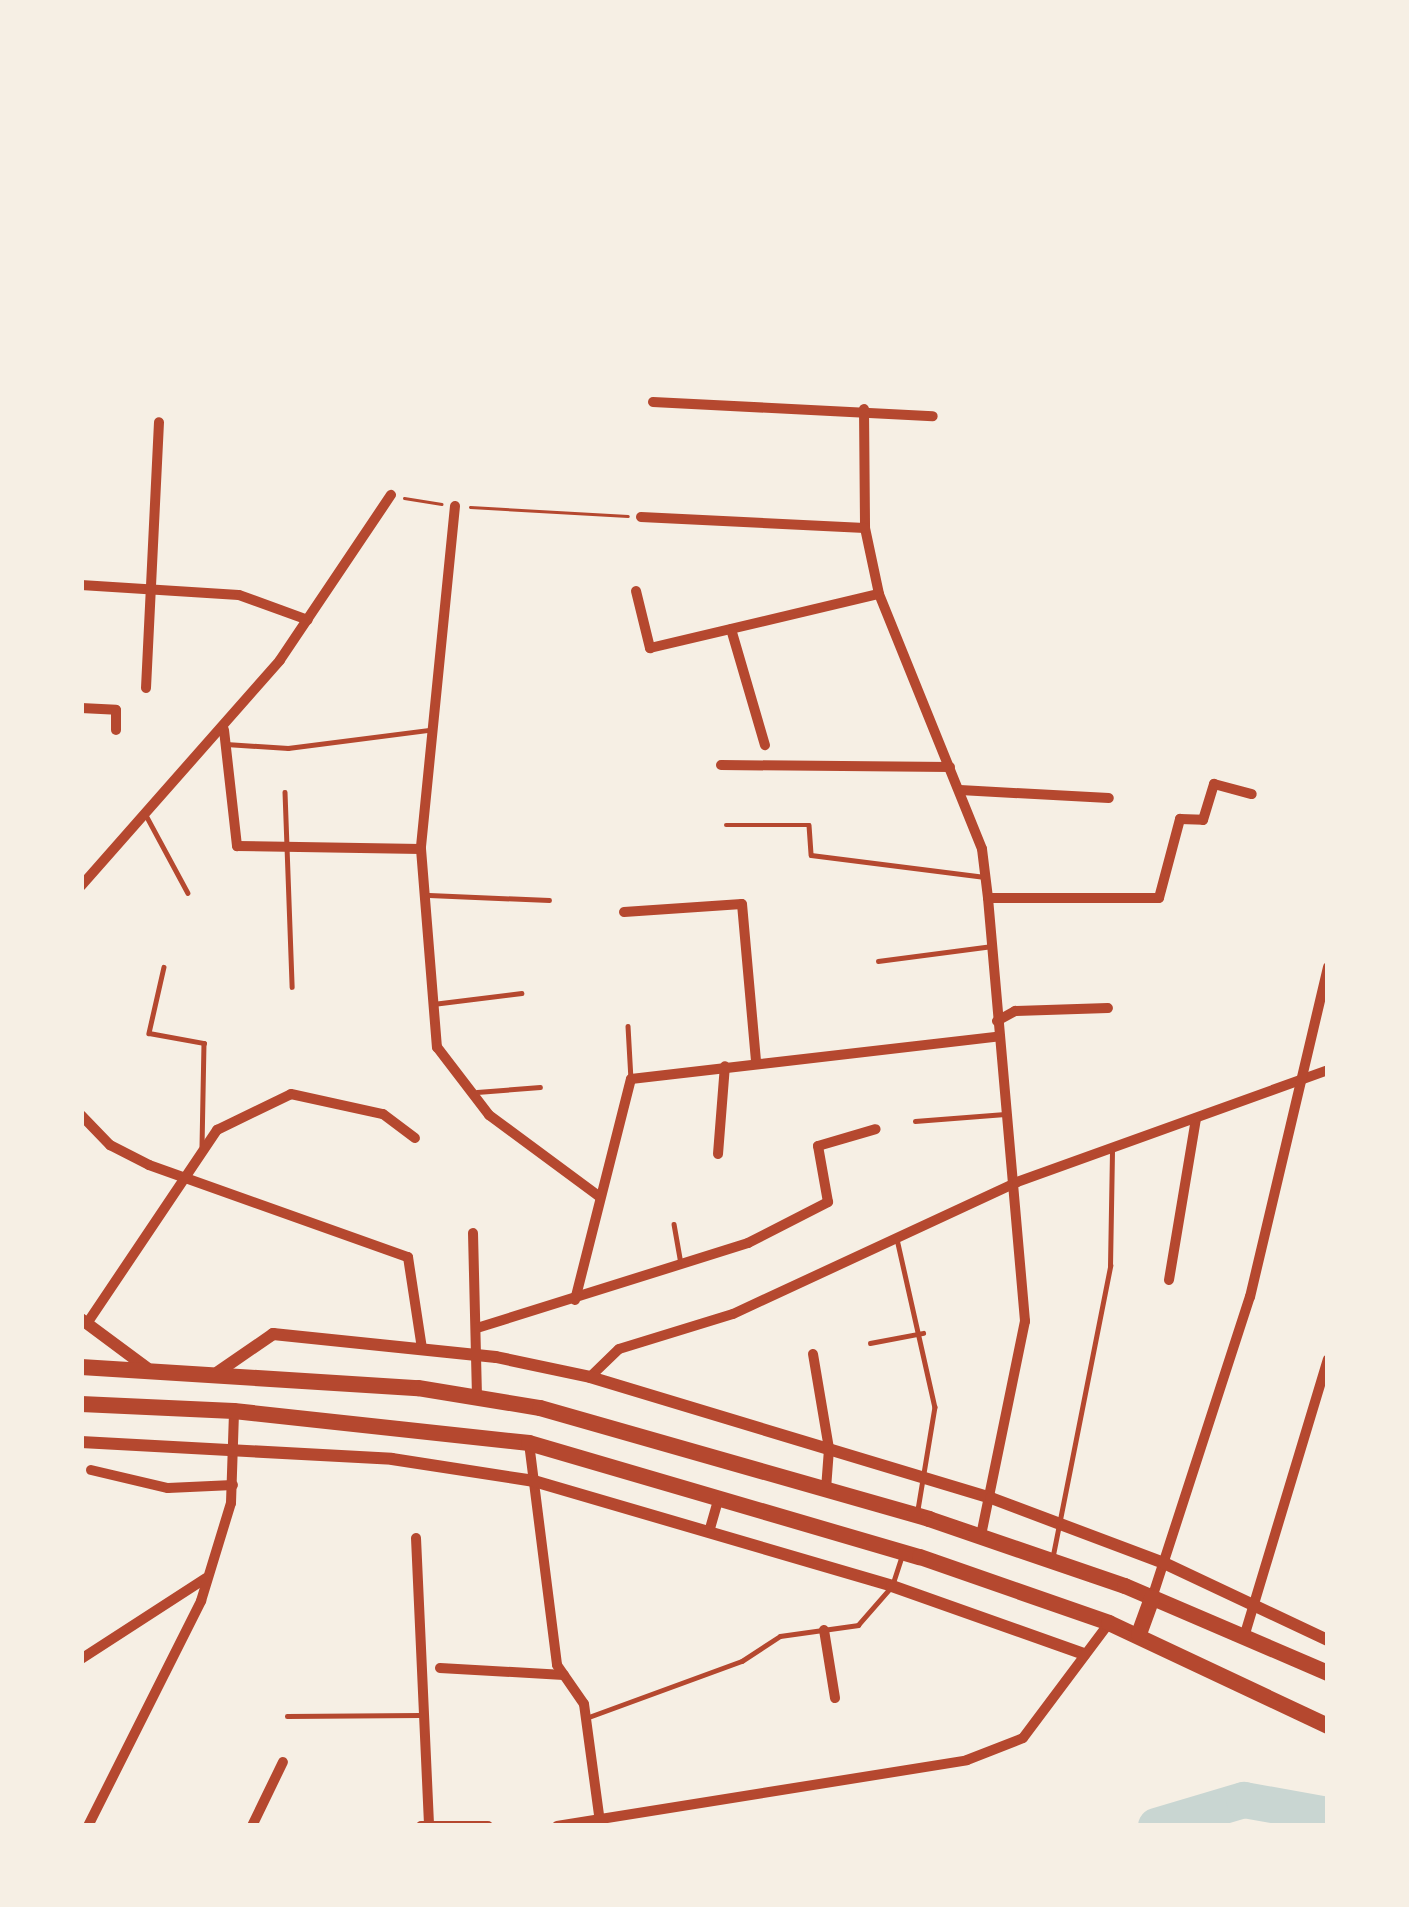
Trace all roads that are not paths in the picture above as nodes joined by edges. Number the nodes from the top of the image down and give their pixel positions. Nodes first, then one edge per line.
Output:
1 (653, 402) dead end
2 (864, 410) junction
3 (933, 416) dead end
4 (159, 422) dead end
5 (391, 496) road end
6 (454, 506) road end
7 (641, 517) road end
8 (865, 528) junction
9 (81, 585) edge
10 (151, 589) junction
11 (637, 591) dead end
12 (879, 594) junction
13 (308, 620) junction
14 (731, 628) junction
15 (146, 688) dead end
16 (81, 708) edge
17 (116, 730) dead end
18 (431, 730) junction
19 (225, 737) junction
20 (765, 745) dead end
21 (721, 765) dead end
22 (950, 767) junction
23 (960, 790) junction
24 (285, 792) dead end
25 (1252, 794) dead end
26 (1109, 798) dead end
27 (147, 817) junction
28 (727, 825) dead end
29 (290, 848) junction
30 (421, 849) junction
31 (985, 877) junction
32 (81, 886) edge
33 (188, 893) dead end
34 (422, 895) junction
35 (988, 898) junction
36 (549, 900) dead end
37 (624, 912) dead end
38 (992, 946) junction
39 (878, 961) dead end
40 (1328, 967) edge
41 (164, 968) dead end
42 (292, 988) dead end
43 (521, 993) dead end
44 (433, 1004) junction
45 (1108, 1008) dead end
46 (997, 1021) junction
47 (628, 1026) dead end
48 (1000, 1036) junction
49 (756, 1061) junction
50 (725, 1066) junction
51 (1328, 1070) edge
52 (631, 1078) junction
53 (1300, 1081) junction
54 (540, 1087) dead end
55 (472, 1092) junction
56 (1009, 1114) junction
57 (81, 1115) edge
58 (1196, 1118) junction
59 (915, 1121) dead end
60 (876, 1129) dead end
61 (416, 1138) dead end
62 (1112, 1148) junction
63 (202, 1152) junction
64 (718, 1154) dead end
65 (185, 1176) junction
66 (1017, 1182) junction
67 (601, 1197) junction
68 (674, 1224) dead end
69 (473, 1233) dead end
70 (896, 1238) junction
71 (682, 1268) junction
72 (1169, 1280) dead end
73 (575, 1300) junction
74 (86, 1319) edge
75 (477, 1328) junction
76 (923, 1333) junction
77 (870, 1343) dead end
78 (422, 1348) junction
79 (813, 1354) dead end
80 (478, 1355) junction
81 (1328, 1359) edge
82 (81, 1367) edge
83 (147, 1368) junction
84 (218, 1372) junction
85 (590, 1377) junction
86 (477, 1396) junction
87 (1323, 1403) edge
88 (81, 1404) edge
89 (234, 1411) junction
90 (81, 1442) edge
91 (529, 1443) junction
92 (233, 1448) junction
93 (829, 1449) junction
94 (91, 1471) dead end
95 (925, 1476) junction
96 (534, 1481) junction
97 (233, 1485) junction
98 (826, 1489) junction
99 (719, 1496) junction
100 (991, 1498) junction
101 (917, 1516) junction
102 (1059, 1525) junction
103 (710, 1532) junction
104 (981, 1537) junction
105 (416, 1538) dead end
106 (903, 1552) junction
107 (1051, 1561) junction
108 (1164, 1563) junction
109 (209, 1576) junction
110 (892, 1586) junction
111 (1152, 1598) junction
112 (1259, 1604) junction
113 (1109, 1623) junction
114 (824, 1630) junction
115 (1139, 1634) junction
116 (1244, 1637) junction
117 (1328, 1640) edge
118 (1084, 1654) junction
119 (81, 1659) edge
120 (440, 1668) dead end
121 (1328, 1673) edge
122 (564, 1675) junction
123 (835, 1698) dead end
124 (426, 1715) junction
125 (287, 1716) dead end
126 (586, 1718) junction
127 (1328, 1726) edge
128 (283, 1762) dead end
129 (600, 1824) edge
130 (88, 1826) edge
131 (252, 1826) edge
132 (425, 1826) edge
133 (466, 1826) edge
134 (488, 1826) edge
135 (556, 1826) edge

1 - 2 street
2 - 3 street
2 - 8 street
4 - 10 street
5 - 13 street
6 - 18 street
7 - 8 street
8 - 12 street
9 - 10 street
10 - 13 street
10 - 15 street
11 - 14 street
12 - 14 street
12 - 22 street
13 - 19 street
14 - 20 street
16 - 17 street
18 - 19 lane
18 - 30 street
19 - 27 street
19 - 29 street
21 - 22 street
22 - 23 street
23 - 26 street
23 - 31 street
24 - 29 lane
25 - 35 street
27 - 32 street
27 - 33 lane
28 - 31 lane
29 - 30 street
29 - 42 lane
30 - 34 street
31 - 35 street
34 - 36 lane
34 - 44 street
35 - 38 street
37 - 49 street
38 - 39 lane
38 - 46 street
40 - 53 street
41 - 63 lane
43 - 44 lane
44 - 55 street
45 - 46 street
46 - 48 street
47 - 52 lane
48 - 49 street
48 - 56 street
49 - 50 street
50 - 52 street
50 - 64 street
51 - 53 street
52 - 67 street
53 - 58 street
53 - 108 street
54 - 55 lane
55 - 67 street
56 - 59 lane
56 - 66 street
57 - 65 street
58 - 62 street
58 - 72 street
60 - 71 street
61 - 63 street
62 - 66 street
62 - 102 lane
63 - 65 street
65 - 74 street
65 - 78 street
66 - 70 street
66 - 100 street
67 - 73 street
68 - 71 lane
69 - 75 street
70 - 76 lane
70 - 85 street
71 - 73 street
73 - 75 street
74 - 83 street
75 - 80 street
76 - 77 lane
76 - 95 lane
78 - 80 street
78 - 84 street
79 - 93 street
80 - 85 street
80 - 86 street
81 - 87 street
82 - 83 highway
83 - 84 highway
84 - 86 highway
85 - 93 street
86 - 98 highway
87 - 112 street
88 - 89 highway
89 - 91 highway
89 - 92 street
90 - 92 street
91 - 96 street
91 - 99 highway
92 - 96 street
92 - 97 street
93 - 95 street
93 - 98 street
94 - 97 street
95 - 100 street
95 - 101 lane
96 - 103 street
96 - 122 street
97 - 109 street
98 - 101 highway
99 - 103 street
99 - 106 highway
100 - 102 street
100 - 104 street
101 - 104 highway
102 - 107 lane
102 - 108 street
103 - 110 street
104 - 107 highway
105 - 124 street
106 - 110 lane
106 - 113 highway
107 - 111 highway
108 - 111 street
108 - 112 street
109 - 119 street
109 - 130 street
110 - 114 lane
110 - 118 street
111 - 115 highway
111 - 116 highway
112 - 116 street
112 - 117 street
113 - 115 highway
113 - 118 street
114 - 123 street
114 - 126 lane
115 - 127 highway
116 - 121 highway
118 - 129 street
120 - 122 street
122 - 126 street
124 - 125 lane
124 - 132 street
126 - 129 street
128 - 131 street
129 - 135 street
132 - 133 street
133 - 134 street

